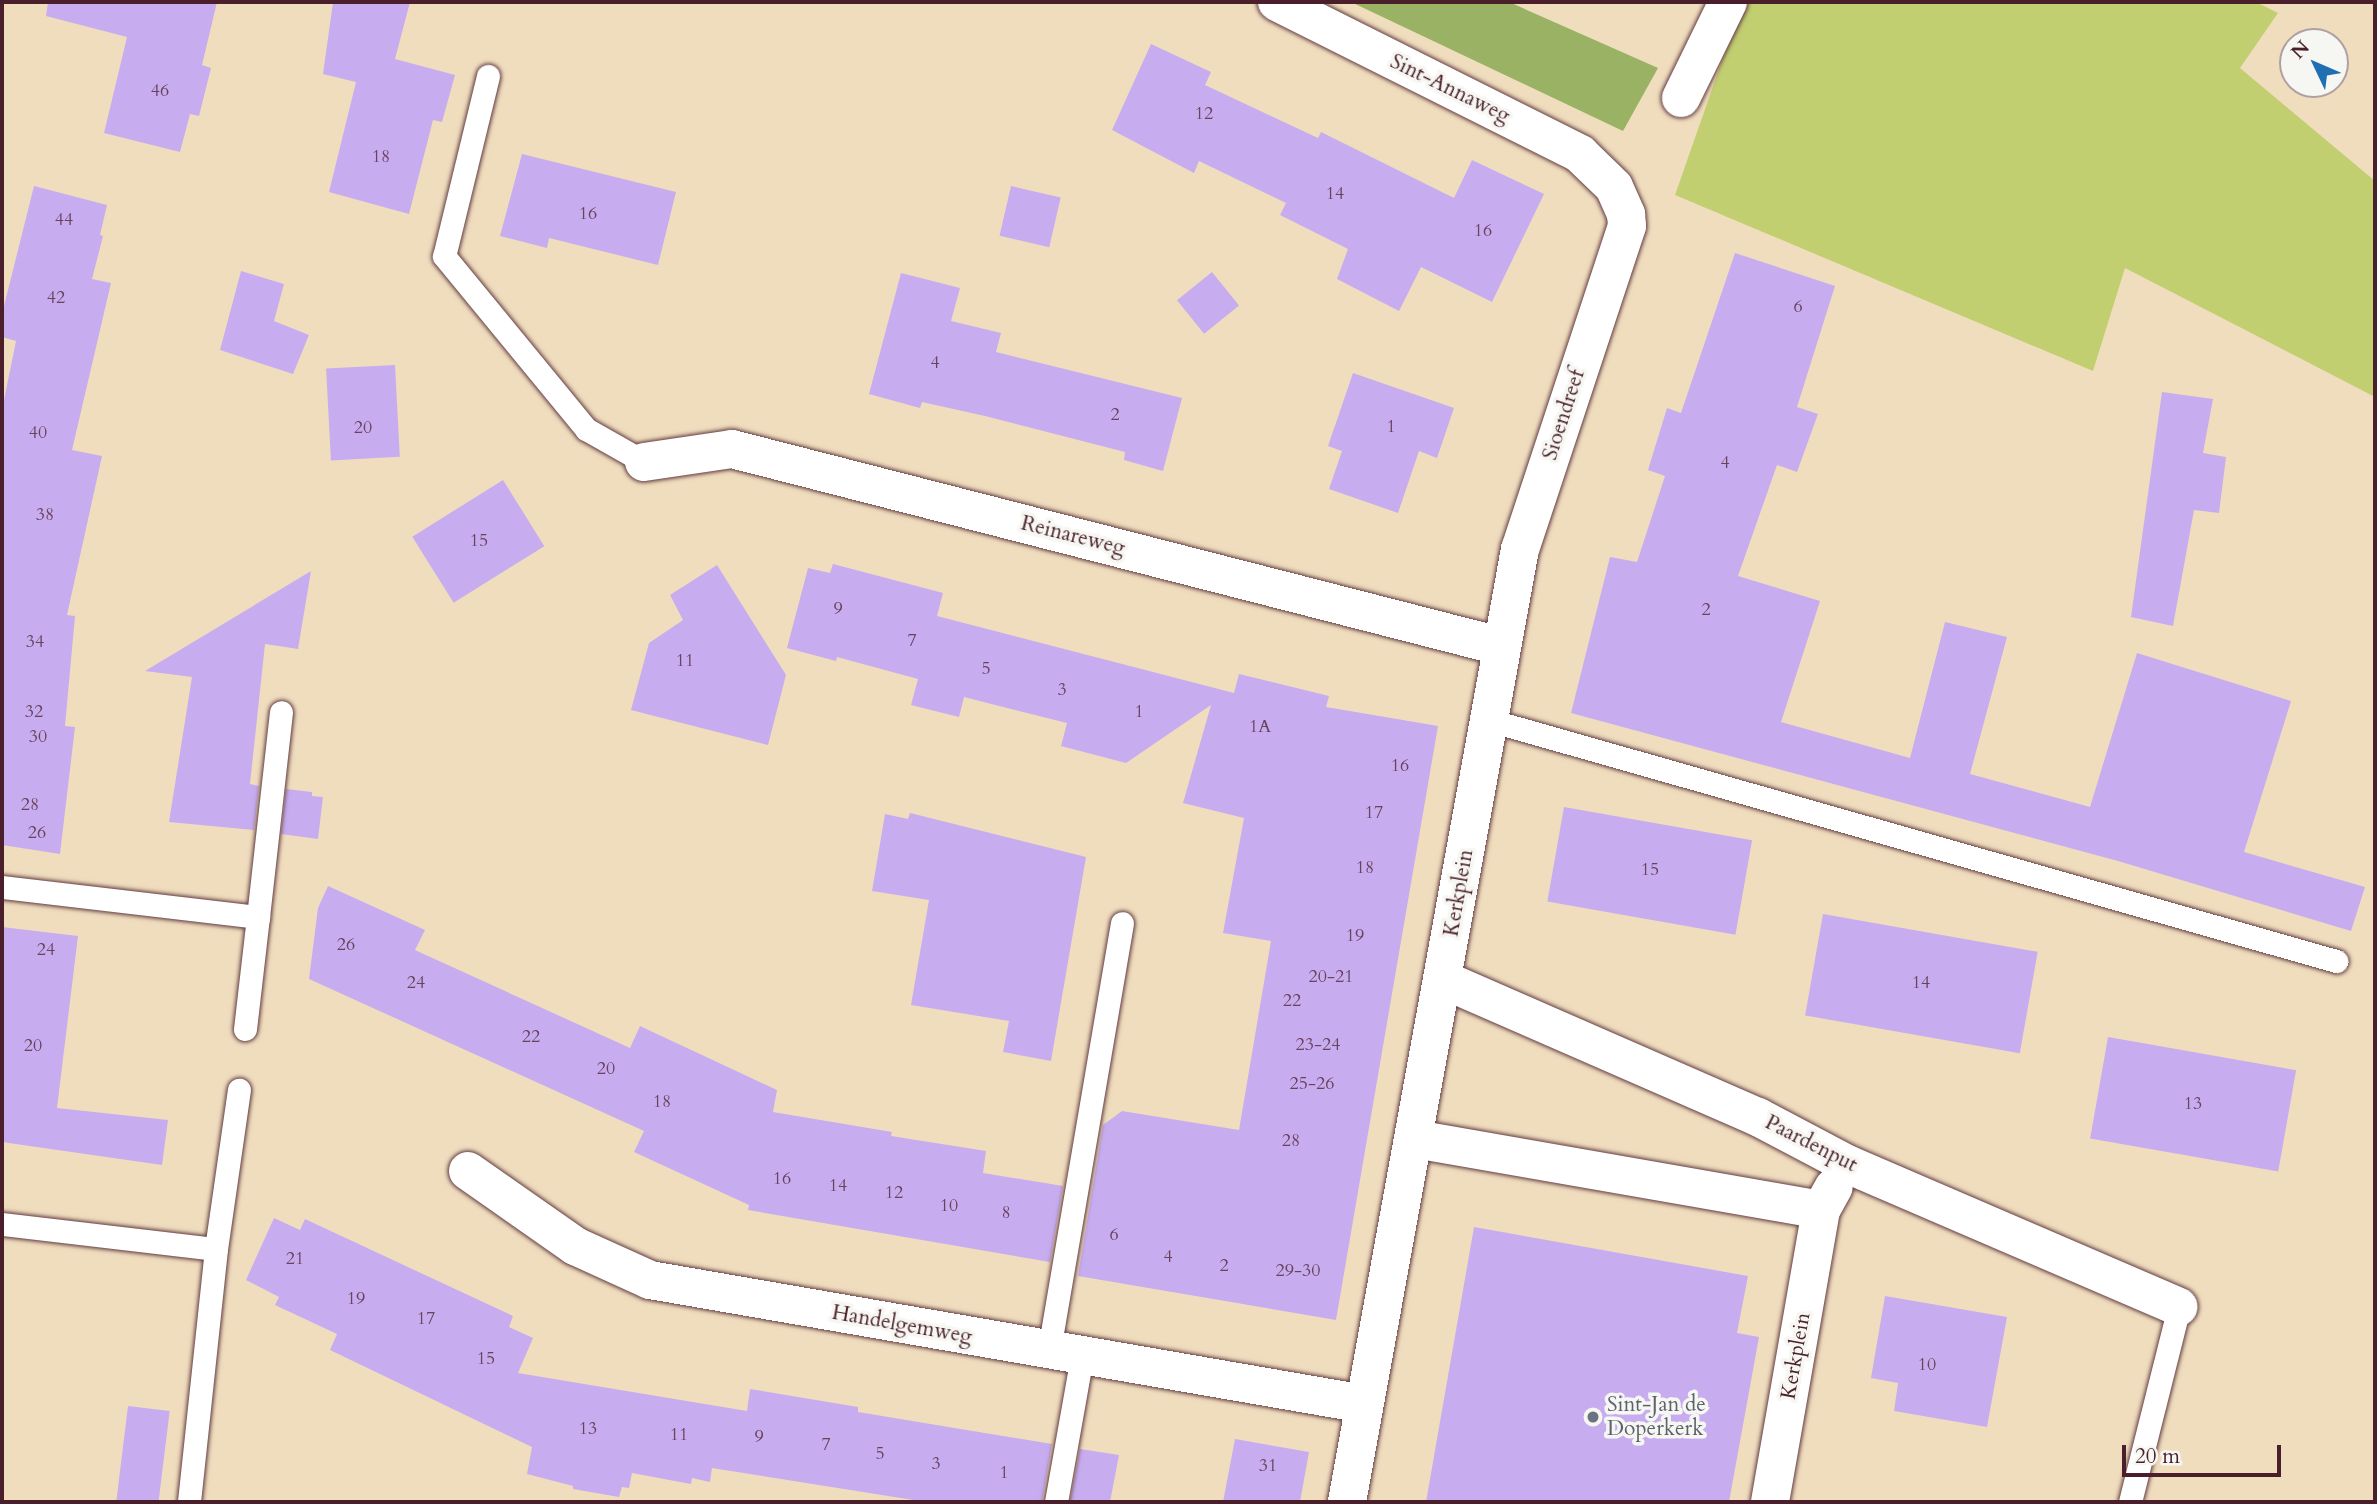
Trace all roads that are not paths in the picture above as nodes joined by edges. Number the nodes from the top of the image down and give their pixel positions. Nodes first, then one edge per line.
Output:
1 (1278, 2) edge
2 (1728, 2) edge
3 (488, 76) dead end
4 (1682, 98) dead end
5 (1614, 187) joint
6 (644, 463) joint
7 (1500, 646) junction
8 (281, 712) dead end
9 (1489, 720) junction
10 (2, 887) edge
11 (258, 917) junction
12 (1122, 923) dead end
13 (2336, 961) dead end
14 (1444, 980) junction
15 (245, 1028) dead end
16 (239, 1090) dead end
17 (1415, 1139) junction
18 (1847, 1164) junction
19 (468, 1171) dead end
20 (1821, 1210) junction
21 (2, 1224) edge
22 (216, 1249) junction
23 (2179, 1307) joint
24 (1066, 1353) junction
25 (1364, 1404) junction
26 (189, 1502) edge
27 (1056, 1502) edge
28 (1347, 1502) edge
29 (1770, 1502) edge
30 (2130, 1502) edge

1 - 5 street, Sint-Annaweg
2 - 4 street
3 - 6 lane
5 - 7 street, Sioendreef
6 - 7 street, Reinareweg
7 - 9 street, Kerkplein
8 - 11 lane
9 - 13 lane
9 - 14 street, Kerkplein
10 - 11 lane
11 - 15 lane
12 - 24 lane
14 - 17 street, Kerkplein
14 - 18 street, Paardenput
16 - 22 lane
17 - 20 street
17 - 25 street, Kerkplein
18 - 20 street, Kerkplein
18 - 23 street, Paardenput
19 - 24 street, Handelgemweg
20 - 29 street, Kerkplein
21 - 22 lane
22 - 26 lane
23 - 30 lane
24 - 25 street, Handelgemweg
24 - 27 lane
25 - 28 street, Kerkplein

